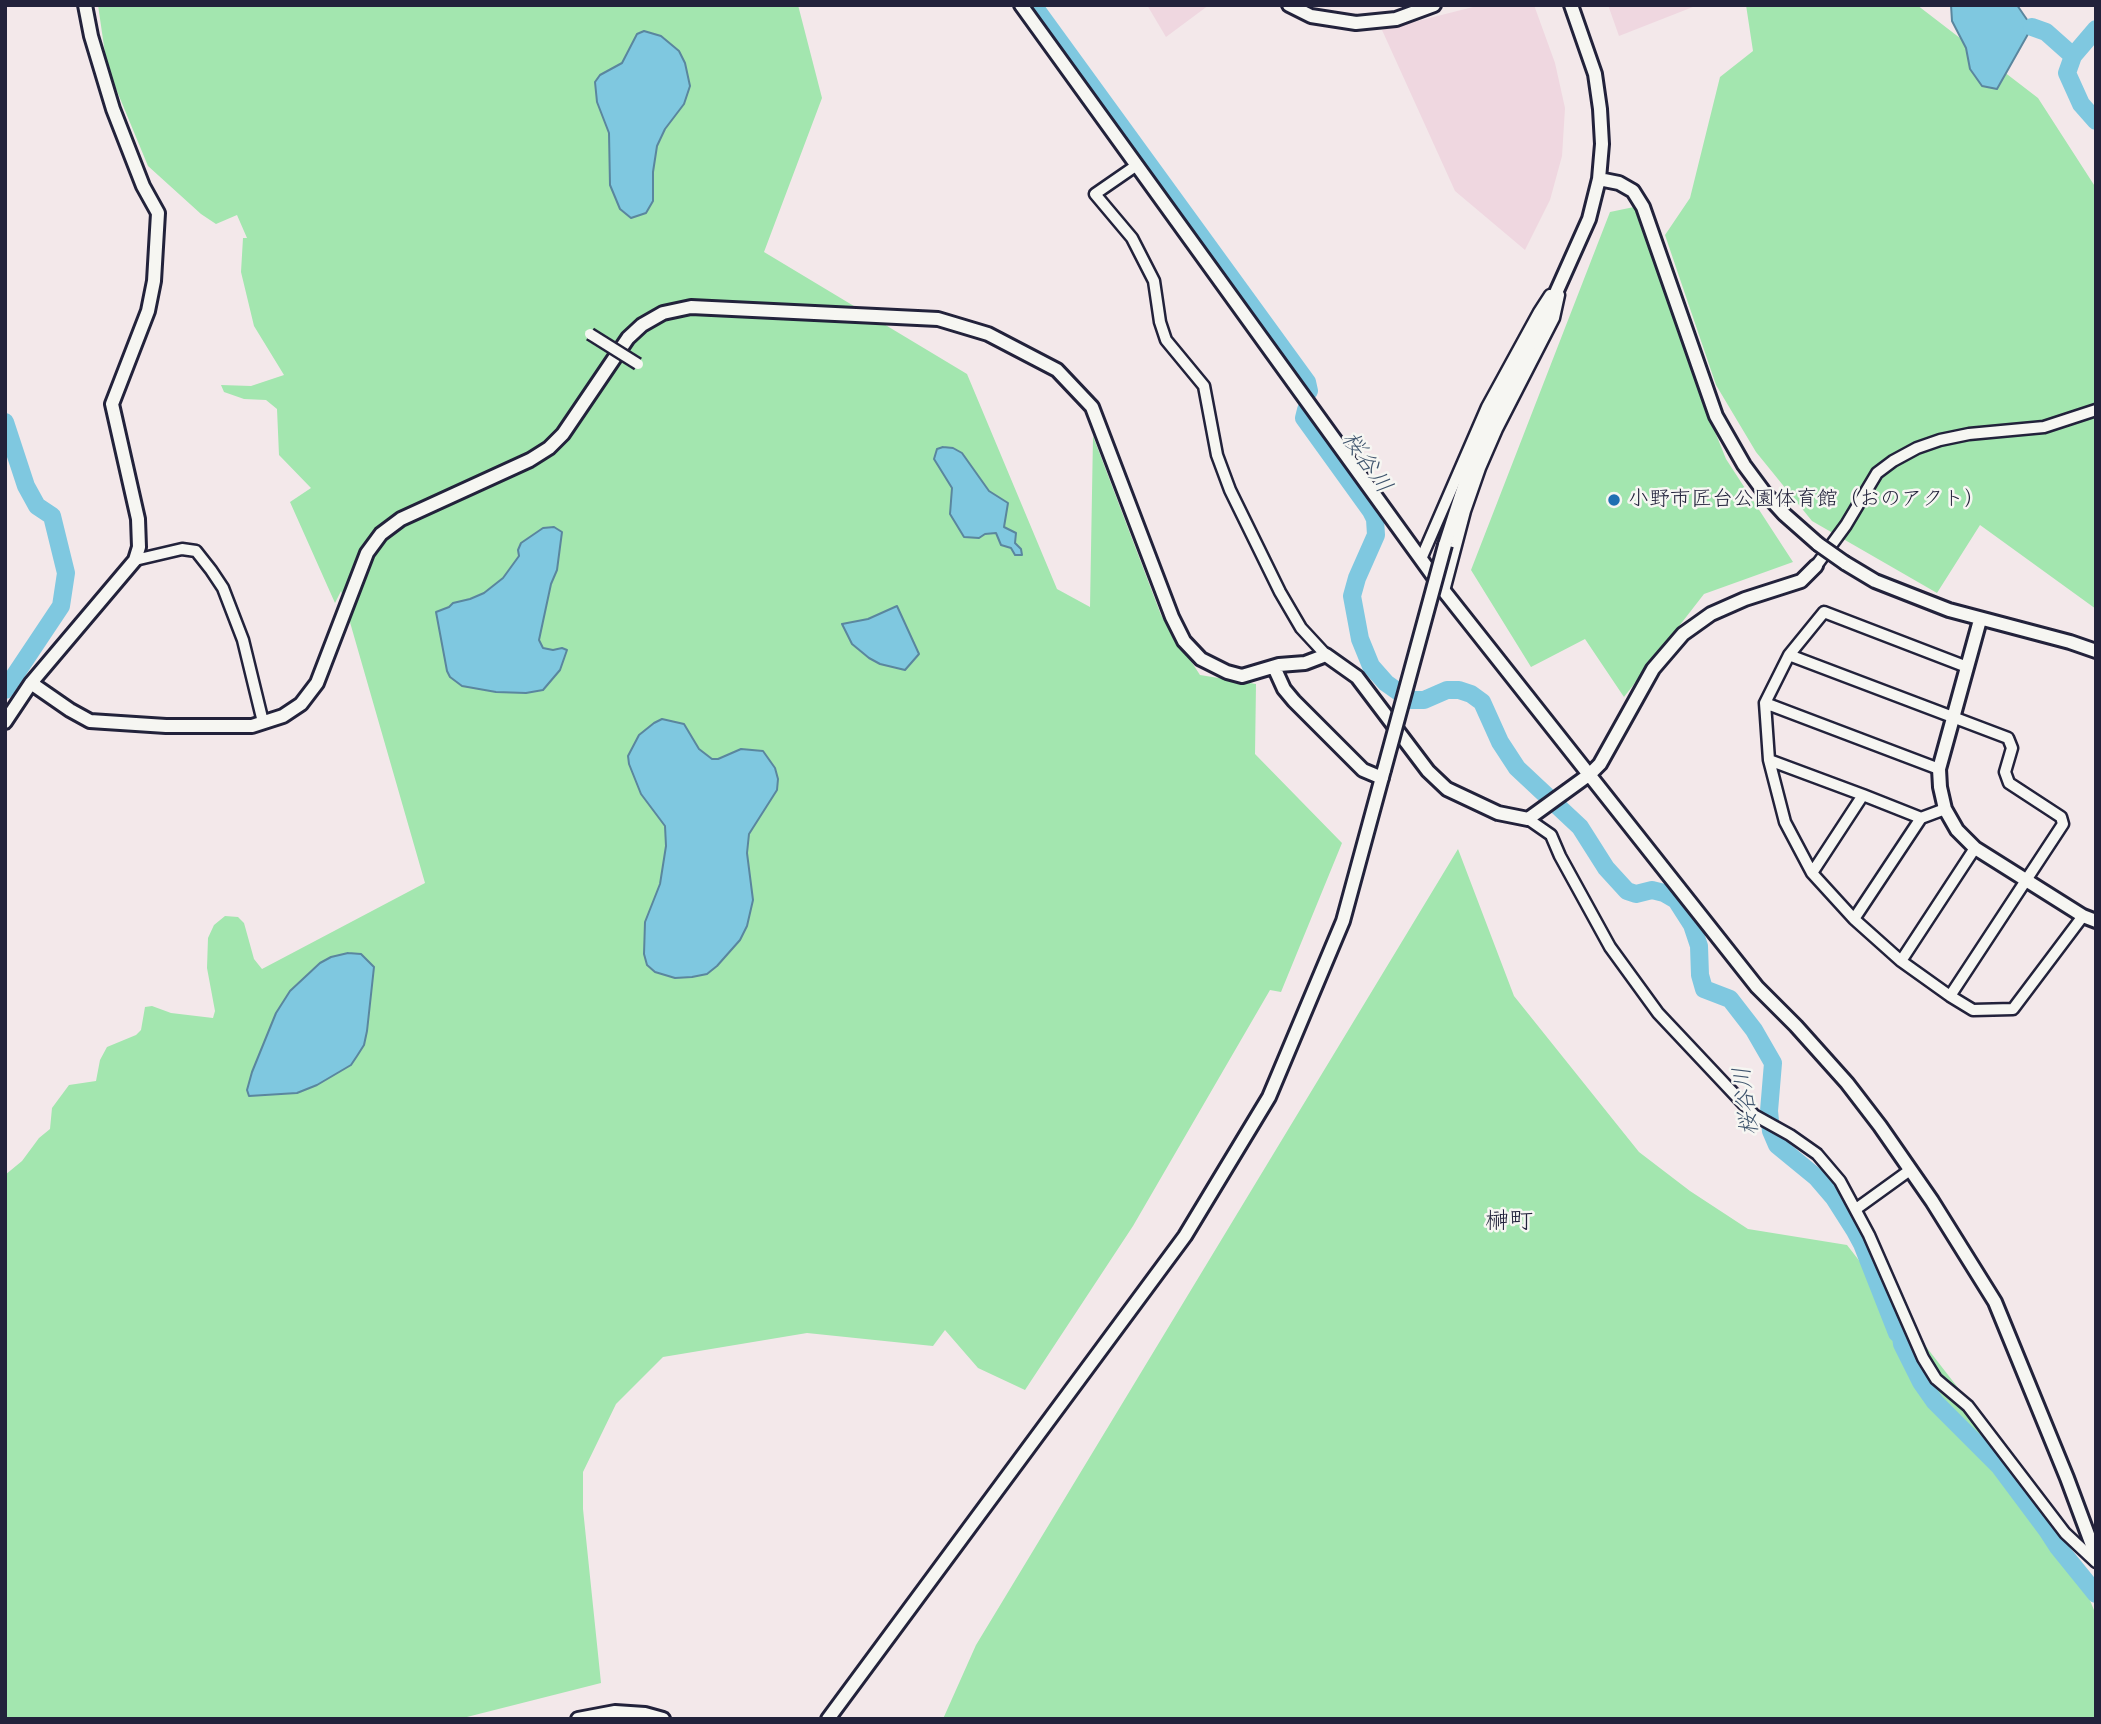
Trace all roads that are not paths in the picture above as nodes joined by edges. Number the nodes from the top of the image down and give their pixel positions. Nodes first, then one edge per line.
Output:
1 (85, 5) edge
2 (1021, 5) edge
3 (1289, 5) edge
4 (1434, 5) edge
5 (1571, 5) edge
6 (1136, 165) junction
7 (1599, 179) junction
8 (1564, 274) junction
9 (590, 334) dead end
10 (638, 364) dead end
11 (2096, 410) edge
12 (1420, 559) junction
13 (135, 560) junction
14 (1816, 566) joint
15 (1444, 591) junction
16 (1980, 620) junction
17 (2096, 652) edge
18 (1326, 655) junction
19 (1788, 655) junction
20 (1274, 667) junction
21 (1967, 667) junction
22 (31, 683) junction
23 (1765, 703) junction
24 (1953, 718) junction
25 (5, 722) edge
26 (263, 722) junction
27 (1769, 760) junction
28 (1939, 769) junction
29 (1383, 774) junction
30 (1590, 774) junction
31 (1863, 795) junction
32 (1945, 808) junction
33 (1528, 818) junction
34 (1921, 818) junction
35 (1975, 848) junction
36 (1812, 873) junction
37 (2025, 880) junction
38 (2083, 916) junction
39 (1854, 919) junction
40 (2096, 921) edge
41 (1900, 961) junction
42 (1950, 996) junction
43 (1910, 1170) junction
44 (1856, 1209) junction
45 (2096, 1556) edge
46 (2096, 1562) edge
47 (578, 1719) edge
48 (663, 1719) edge
49 (828, 1719) edge

1 - 13 street
2 - 6 street
3 - 4 street
5 - 7 street
6 - 12 street
6 - 18 street
7 - 8 street
7 - 16 street, bridge
8 - 12 street
8 - 15 street
8 - 29 street, bridge
9 - 10 street, bridge
11 - 14 street
12 - 15 street
13 - 22 street
13 - 26 street
14 - 30 street
15 - 30 street
16 - 17 street
16 - 21 street
18 - 20 street
18 - 33 street
19 - 21 street
19 - 23 street
19 - 24 street
20 - 26 street
20 - 29 street
21 - 24 street
22 - 25 street
22 - 26 street
23 - 27 street
23 - 28 street
24 - 28 street
24 - 37 street
27 - 31 street
27 - 36 street
28 - 32 street
29 - 49 street
30 - 33 street
30 - 43 street
31 - 34 street
31 - 36 street
32 - 34 street
32 - 35 street
33 - 44 street
34 - 39 street
35 - 37 street
35 - 41 street
36 - 39 street
37 - 38 street
37 - 42 street
38 - 40 street
38 - 42 street
39 - 41 street
41 - 42 street
43 - 44 street
43 - 45 street
44 - 46 street
47 - 48 street

